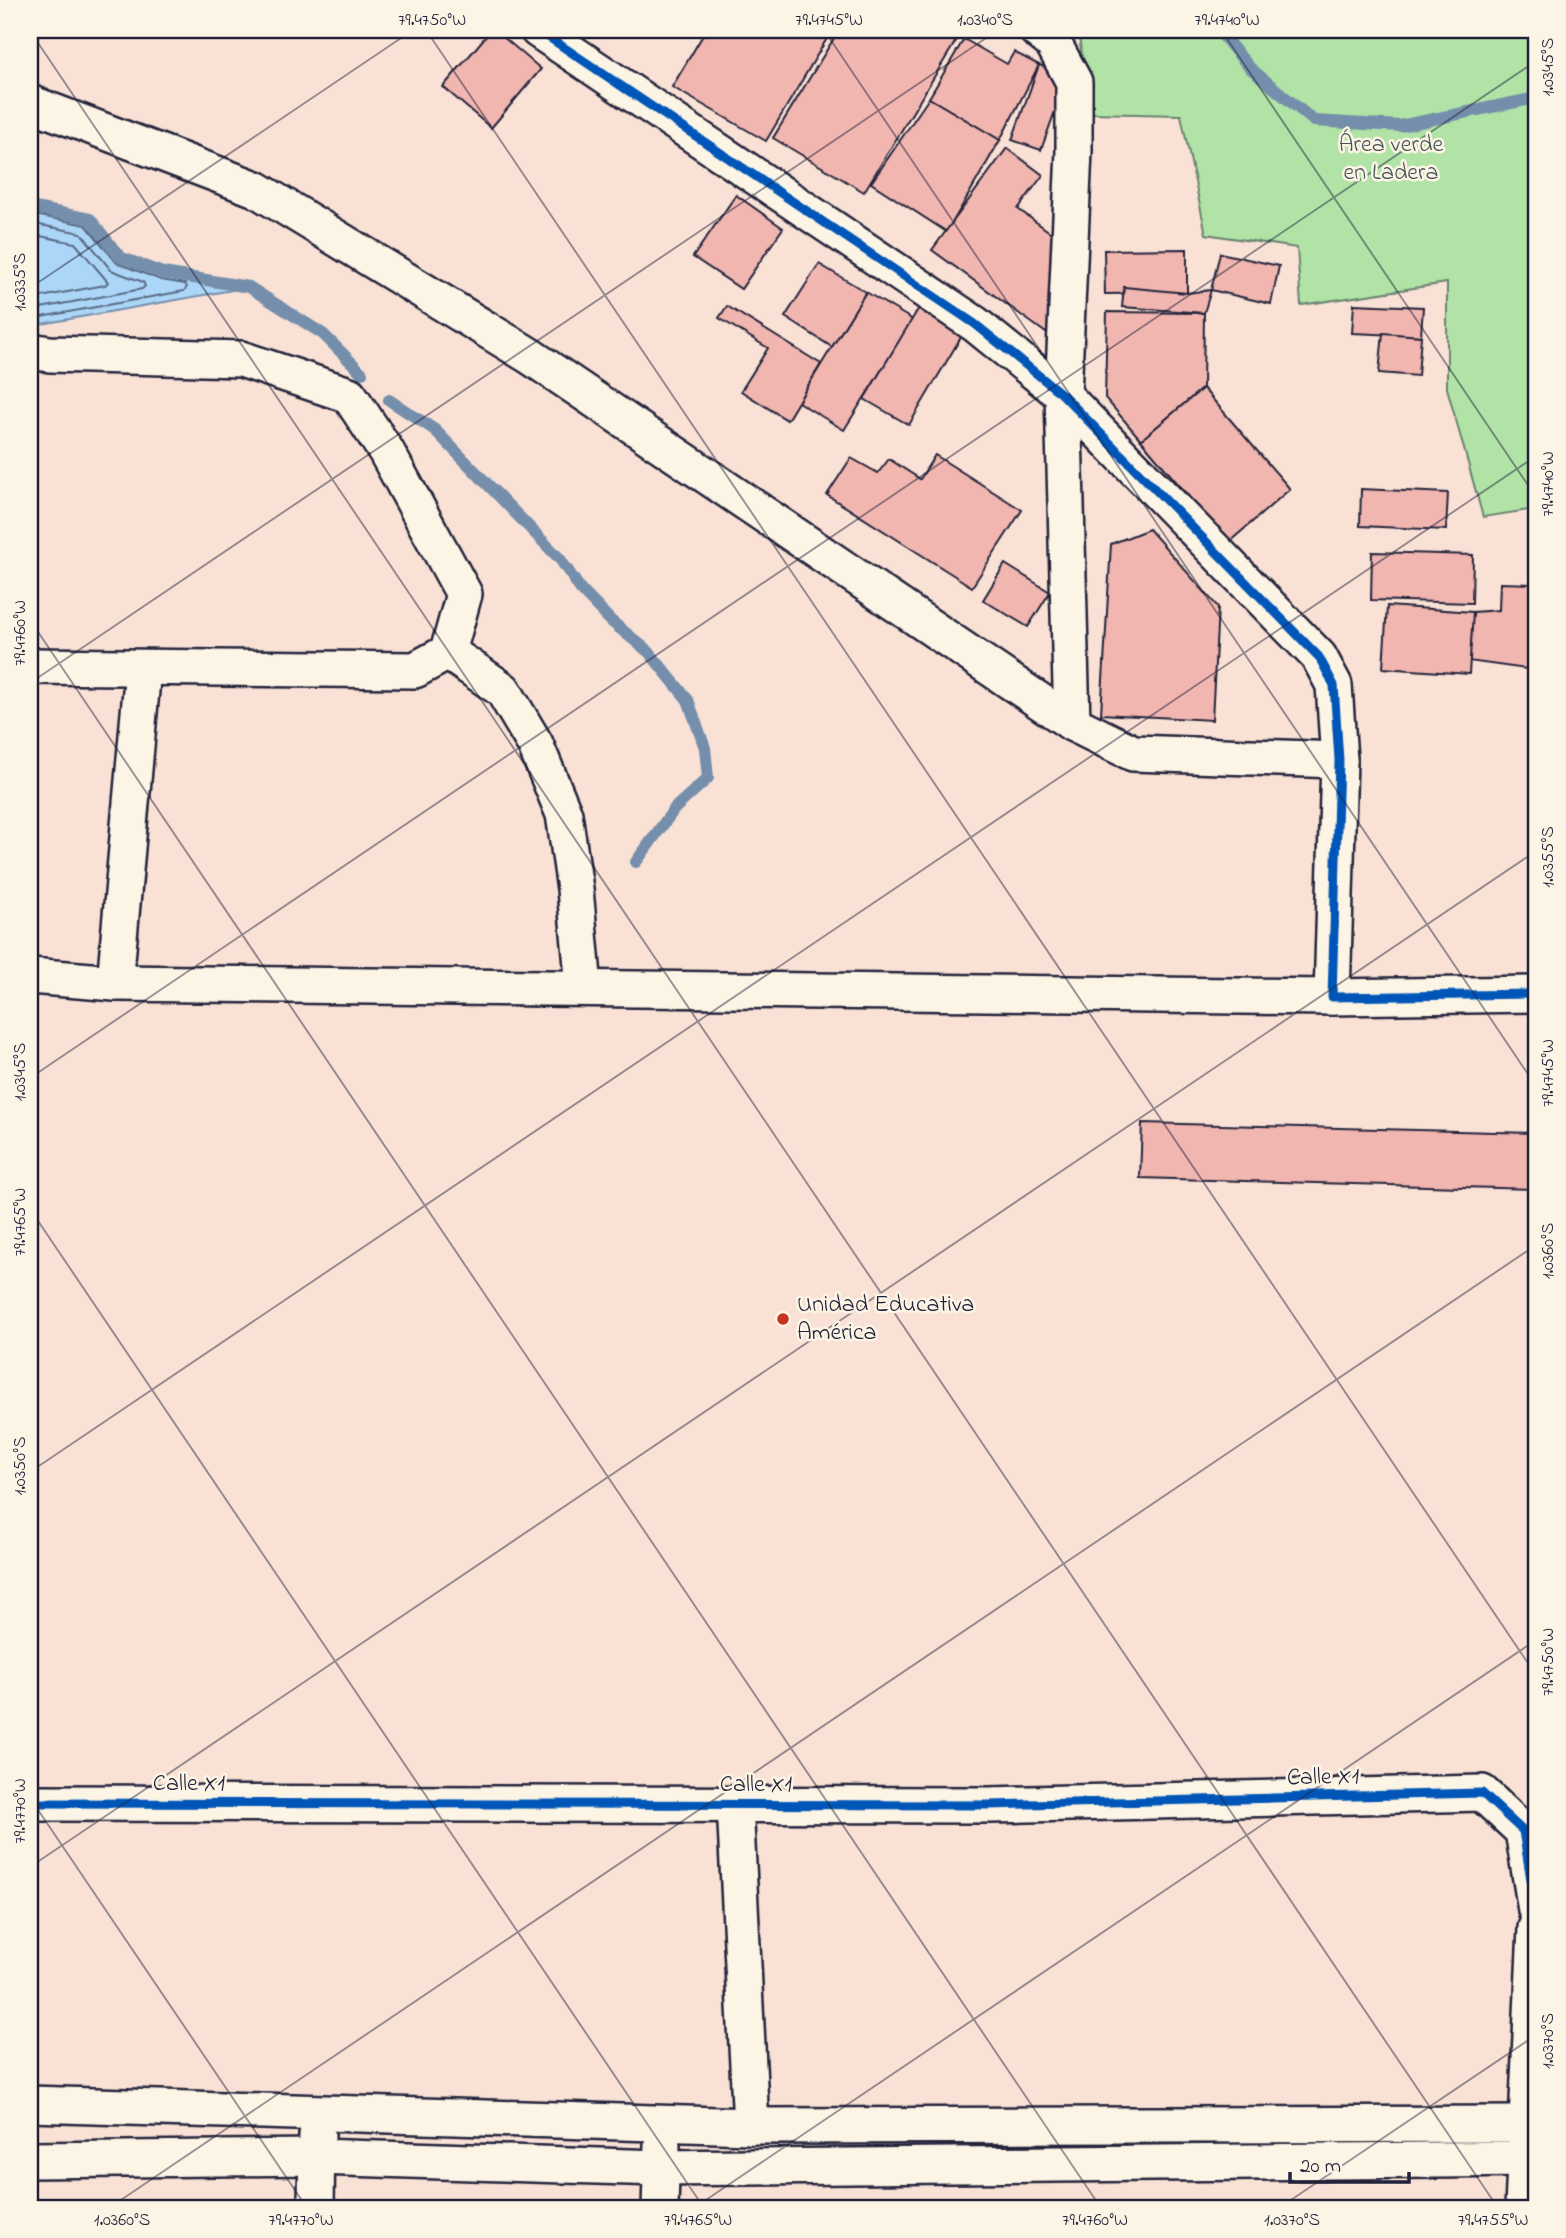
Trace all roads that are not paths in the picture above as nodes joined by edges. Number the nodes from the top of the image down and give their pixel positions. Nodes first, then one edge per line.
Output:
1 (538, 30) edge
2 (1037, 30) edge
3 (30, 103) edge
4 (30, 351) edge
5 (1063, 395) junction
6 (448, 652) junction
7 (30, 666) edge
8 (143, 668) junction
9 (1072, 723) junction
10 (1339, 760) junction
11 (30, 975) edge
12 (115, 983) junction
13 (584, 988) junction
14 (1536, 994) edge
15 (1332, 997) junction
16 (30, 1803) edge
17 (735, 1804) junction
18 (1536, 1910) edge
19 (1536, 1928) edge
20 (30, 2104) edge
21 (318, 2113) junction
22 (664, 2124) junction
23 (1531, 2124) edge
24 (751, 2126) junction
25 (316, 2157) junction
26 (1530, 2159) edge
27 (30, 2160) edge
28 (661, 2168) junction
29 (316, 2208) edge
30 (660, 2208) edge
31 (1523, 2208) edge

1 - 5 street
2 - 5 street
3 - 9 street
4 - 6 street
5 - 9 street
5 - 10 street
6 - 8 street
6 - 13 street
7 - 8 street
8 - 12 street
9 - 10 street
10 - 15 street
11 - 12 street
12 - 13 street
13 - 15 street
14 - 15 street
16 - 17 street, Calle X1
17 - 18 street, Calle X1
17 - 24 street
19 - 23 street
20 - 21 street
21 - 22 street
21 - 25 street
22 - 24 street
22 - 28 street
23 - 24 street
23 - 26 street
25 - 27 street
25 - 28 street
25 - 29 street
26 - 28 street
26 - 31 street
28 - 30 street

